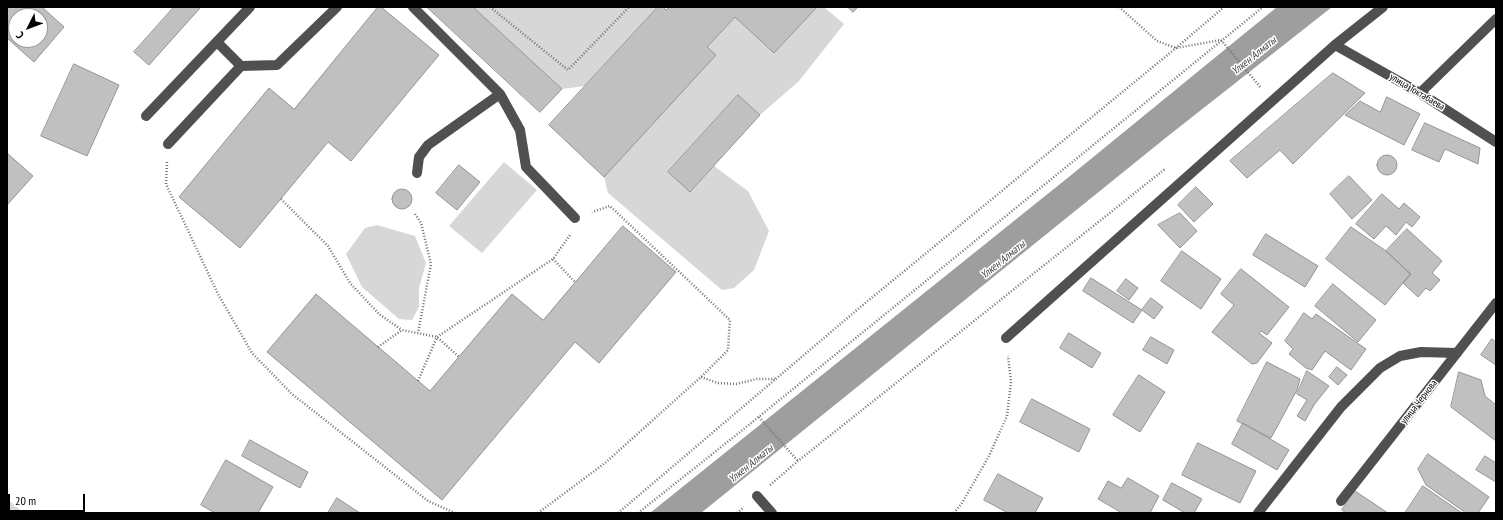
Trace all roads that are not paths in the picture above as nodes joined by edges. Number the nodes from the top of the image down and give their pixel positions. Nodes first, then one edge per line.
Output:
1 (250, 7) edge
2 (337, 7) edge
3 (413, 7) edge
4 (1383, 7) edge
5 (1496, 19) edge
6 (217, 42) junction
7 (1335, 45) junction
8 (241, 66) junction
9 (1420, 93) junction
10 (500, 94) junction
11 (146, 116) dead end
12 (1496, 142) edge
13 (168, 144) road end
14 (417, 173) dead end
15 (575, 218) road end
16 (1496, 303) edge
17 (1006, 338) road end
18 (1457, 353) junction
19 (757, 496) road end
20 (1341, 502) dead end
21 (772, 513) edge
22 (1258, 513) edge

1 - 6 street
2 - 8 street
3 - 10 street
4 - 7 street
5 - 9 street
6 - 8 street
6 - 11 street
7 - 9 street, улица Токтабаева
7 - 17 street
8 - 13 street
9 - 12 street, улица Токтабаева
10 - 14 street
10 - 15 street
16 - 18 street, улица Чернова
18 - 20 street, улица Чернова
18 - 22 street
19 - 21 street

